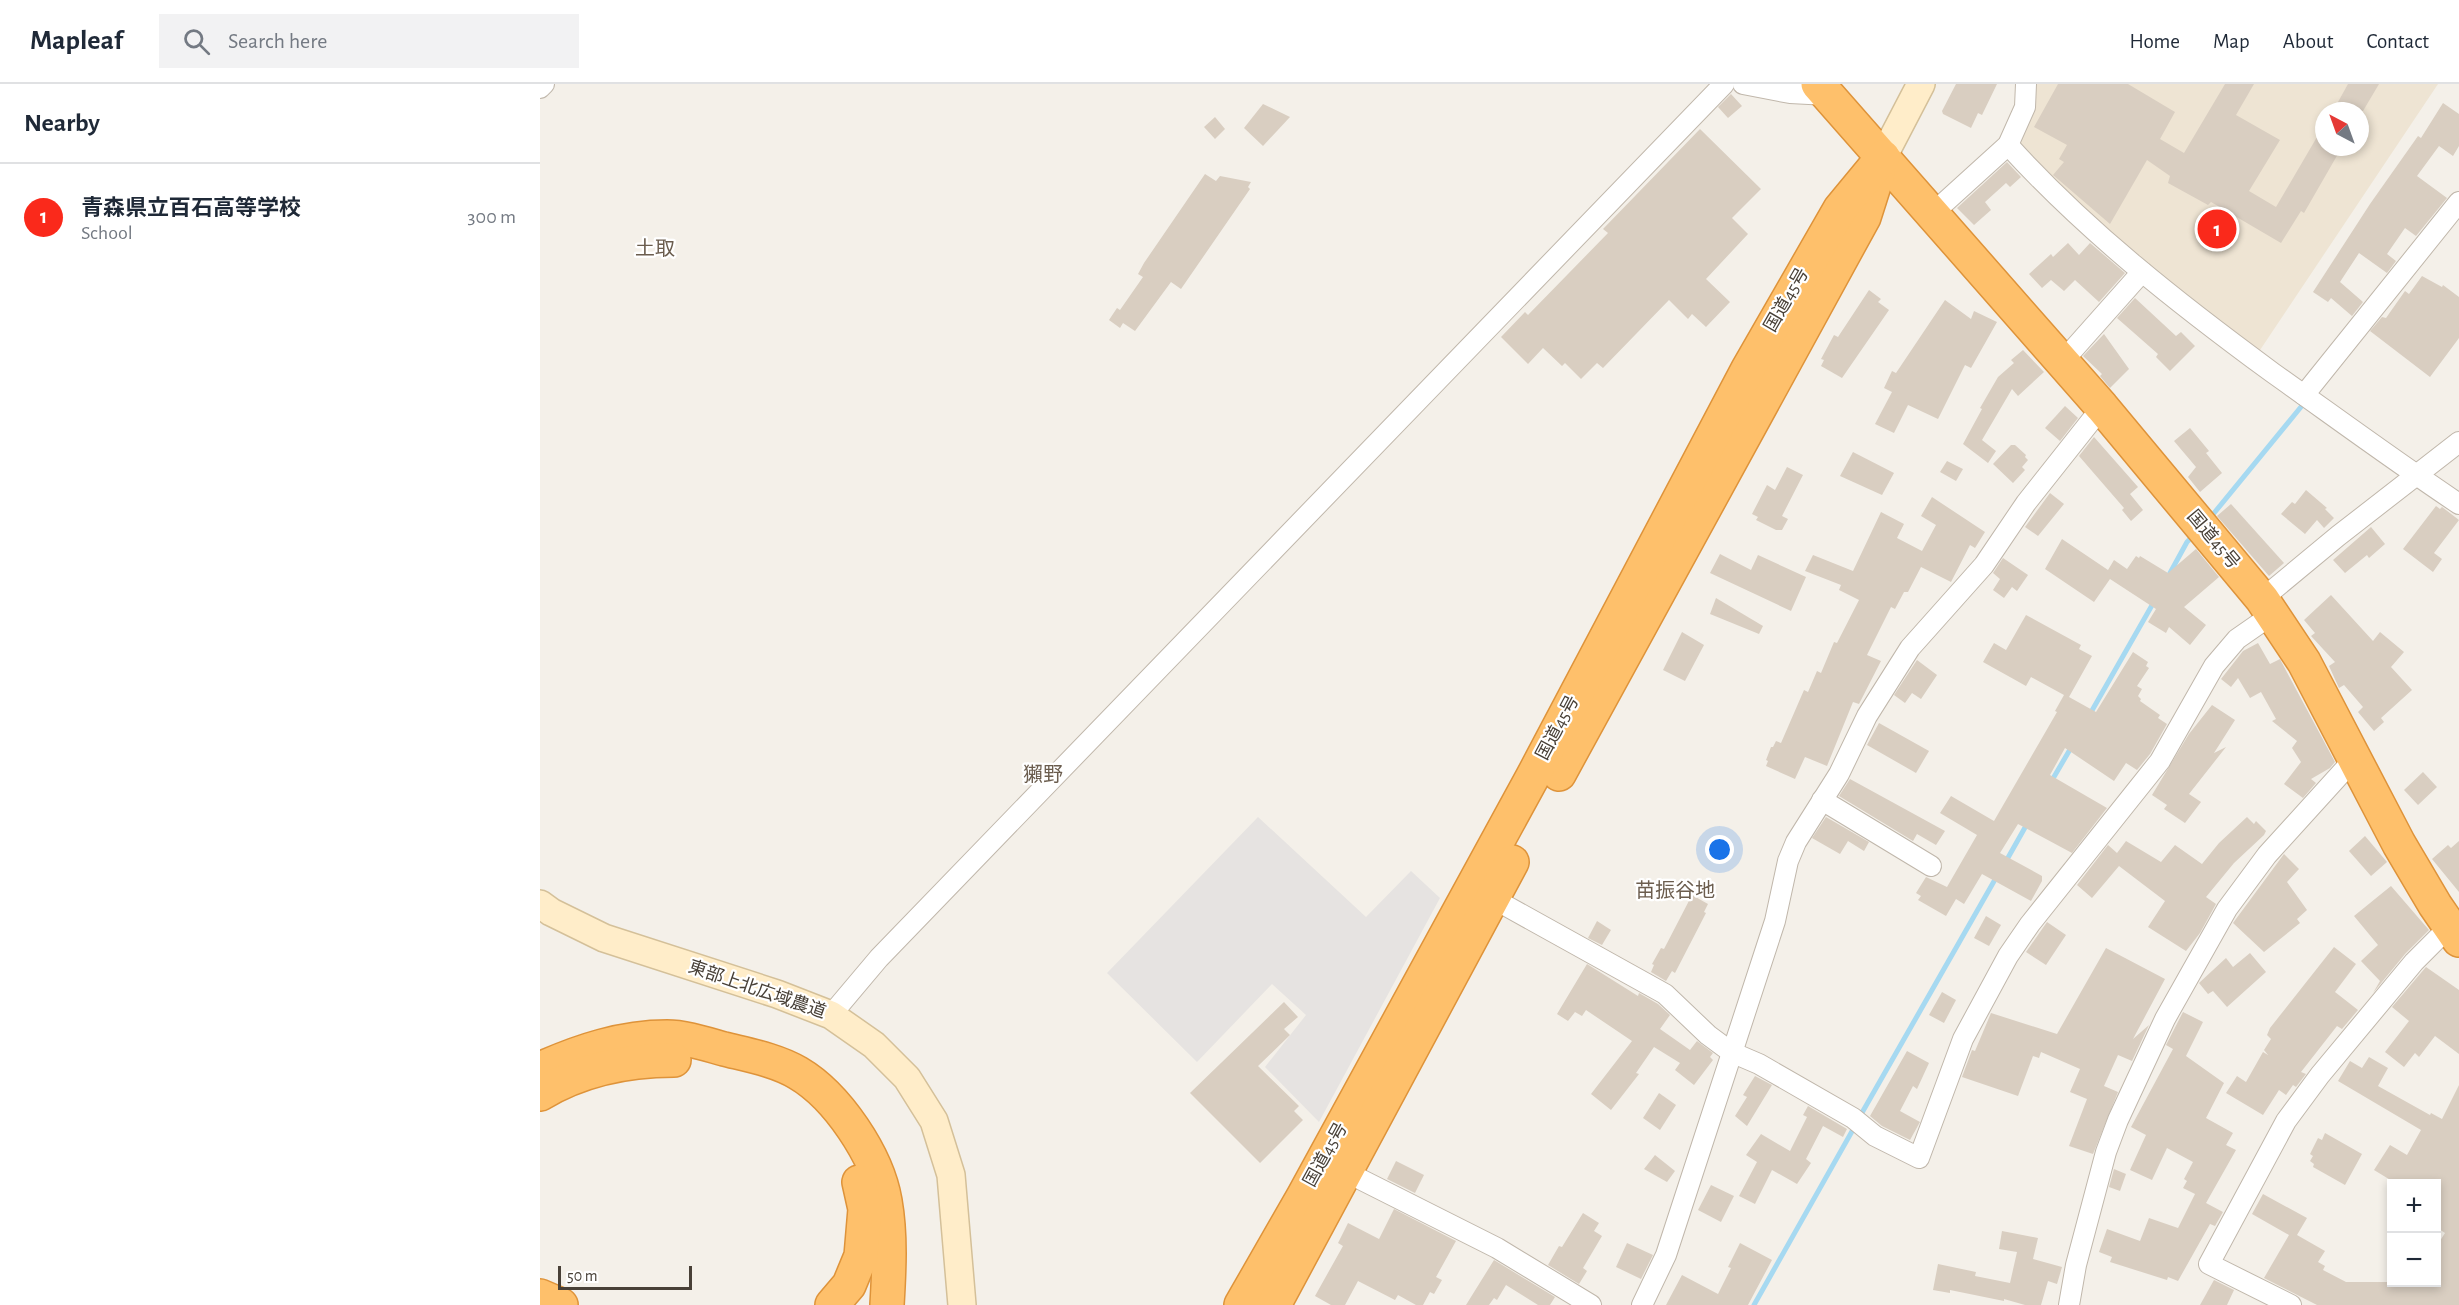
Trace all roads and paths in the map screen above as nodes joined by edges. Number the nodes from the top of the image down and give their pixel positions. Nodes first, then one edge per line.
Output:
1 (544, 84) edge
2 (1724, 84) edge
3 (1743, 84) edge
4 (1921, 84) edge
5 (2026, 84) edge
6 (540, 88) edge
7 (1823, 90) edge
8 (2008, 145) junction
9 (1883, 157) junction
10 (2459, 202) edge
11 (1932, 213) junction
12 (2142, 272) junction
13 (2062, 362) junction
14 (2304, 395) junction
15 (2102, 407) junction
16 (2459, 442) edge
17 (2418, 476) junction
18 (2459, 504) edge
19 (2268, 606) junction
20 (2355, 758) junction
21 (1822, 800) junction
22 (1931, 866) dead end
23 (1492, 898) junction
24 (540, 904) edge
25 (2454, 934) edge
26 (831, 1015) junction
27 (1731, 1052) junction
28 (540, 1069) edge
29 (540, 1094) edge
30 (1346, 1172) junction
31 (540, 1296) edge
32 (561, 1305) edge
33 (831, 1305) edge
34 (887, 1305) edge
35 (962, 1305) edge
36 (1241, 1305) edge
37 (1274, 1305) edge
38 (1590, 1305) edge
39 (1642, 1305) edge
40 (2069, 1305) edge
41 (2291, 1305) edge

1 - 6 street
2 - 26 street
3 - 7 street
4 - 9 street
5 - 8 street
7 - 9 highway
8 - 11 street
8 - 12 street
9 - 11 highway, 国道45号
9 - 23 highway, 国道45号
9 - 36 highway, 国道45号
10 - 14 street
11 - 13 highway, 国道45号
12 - 13 street
12 - 14 street
13 - 15 highway, 国道45号
14 - 17 street
15 - 19 highway, 国道45号
15 - 21 street
16 - 17 street
17 - 18 street
17 - 19 street
19 - 20 highway, 国道45号
19 - 27 street
20 - 25 highway, 国道45号
20 - 40 street
21 - 22 street
21 - 27 street
23 - 27 street
23 - 30 highway, 国道45号
24 - 26 street, 東部上北広域農道
25 - 41 street
26 - 35 street, 東部上北広域農道
27 - 39 street
28 - 34 highway
29 - 33 highway
30 - 37 highway, 国道45号
30 - 38 street
31 - 32 highway

